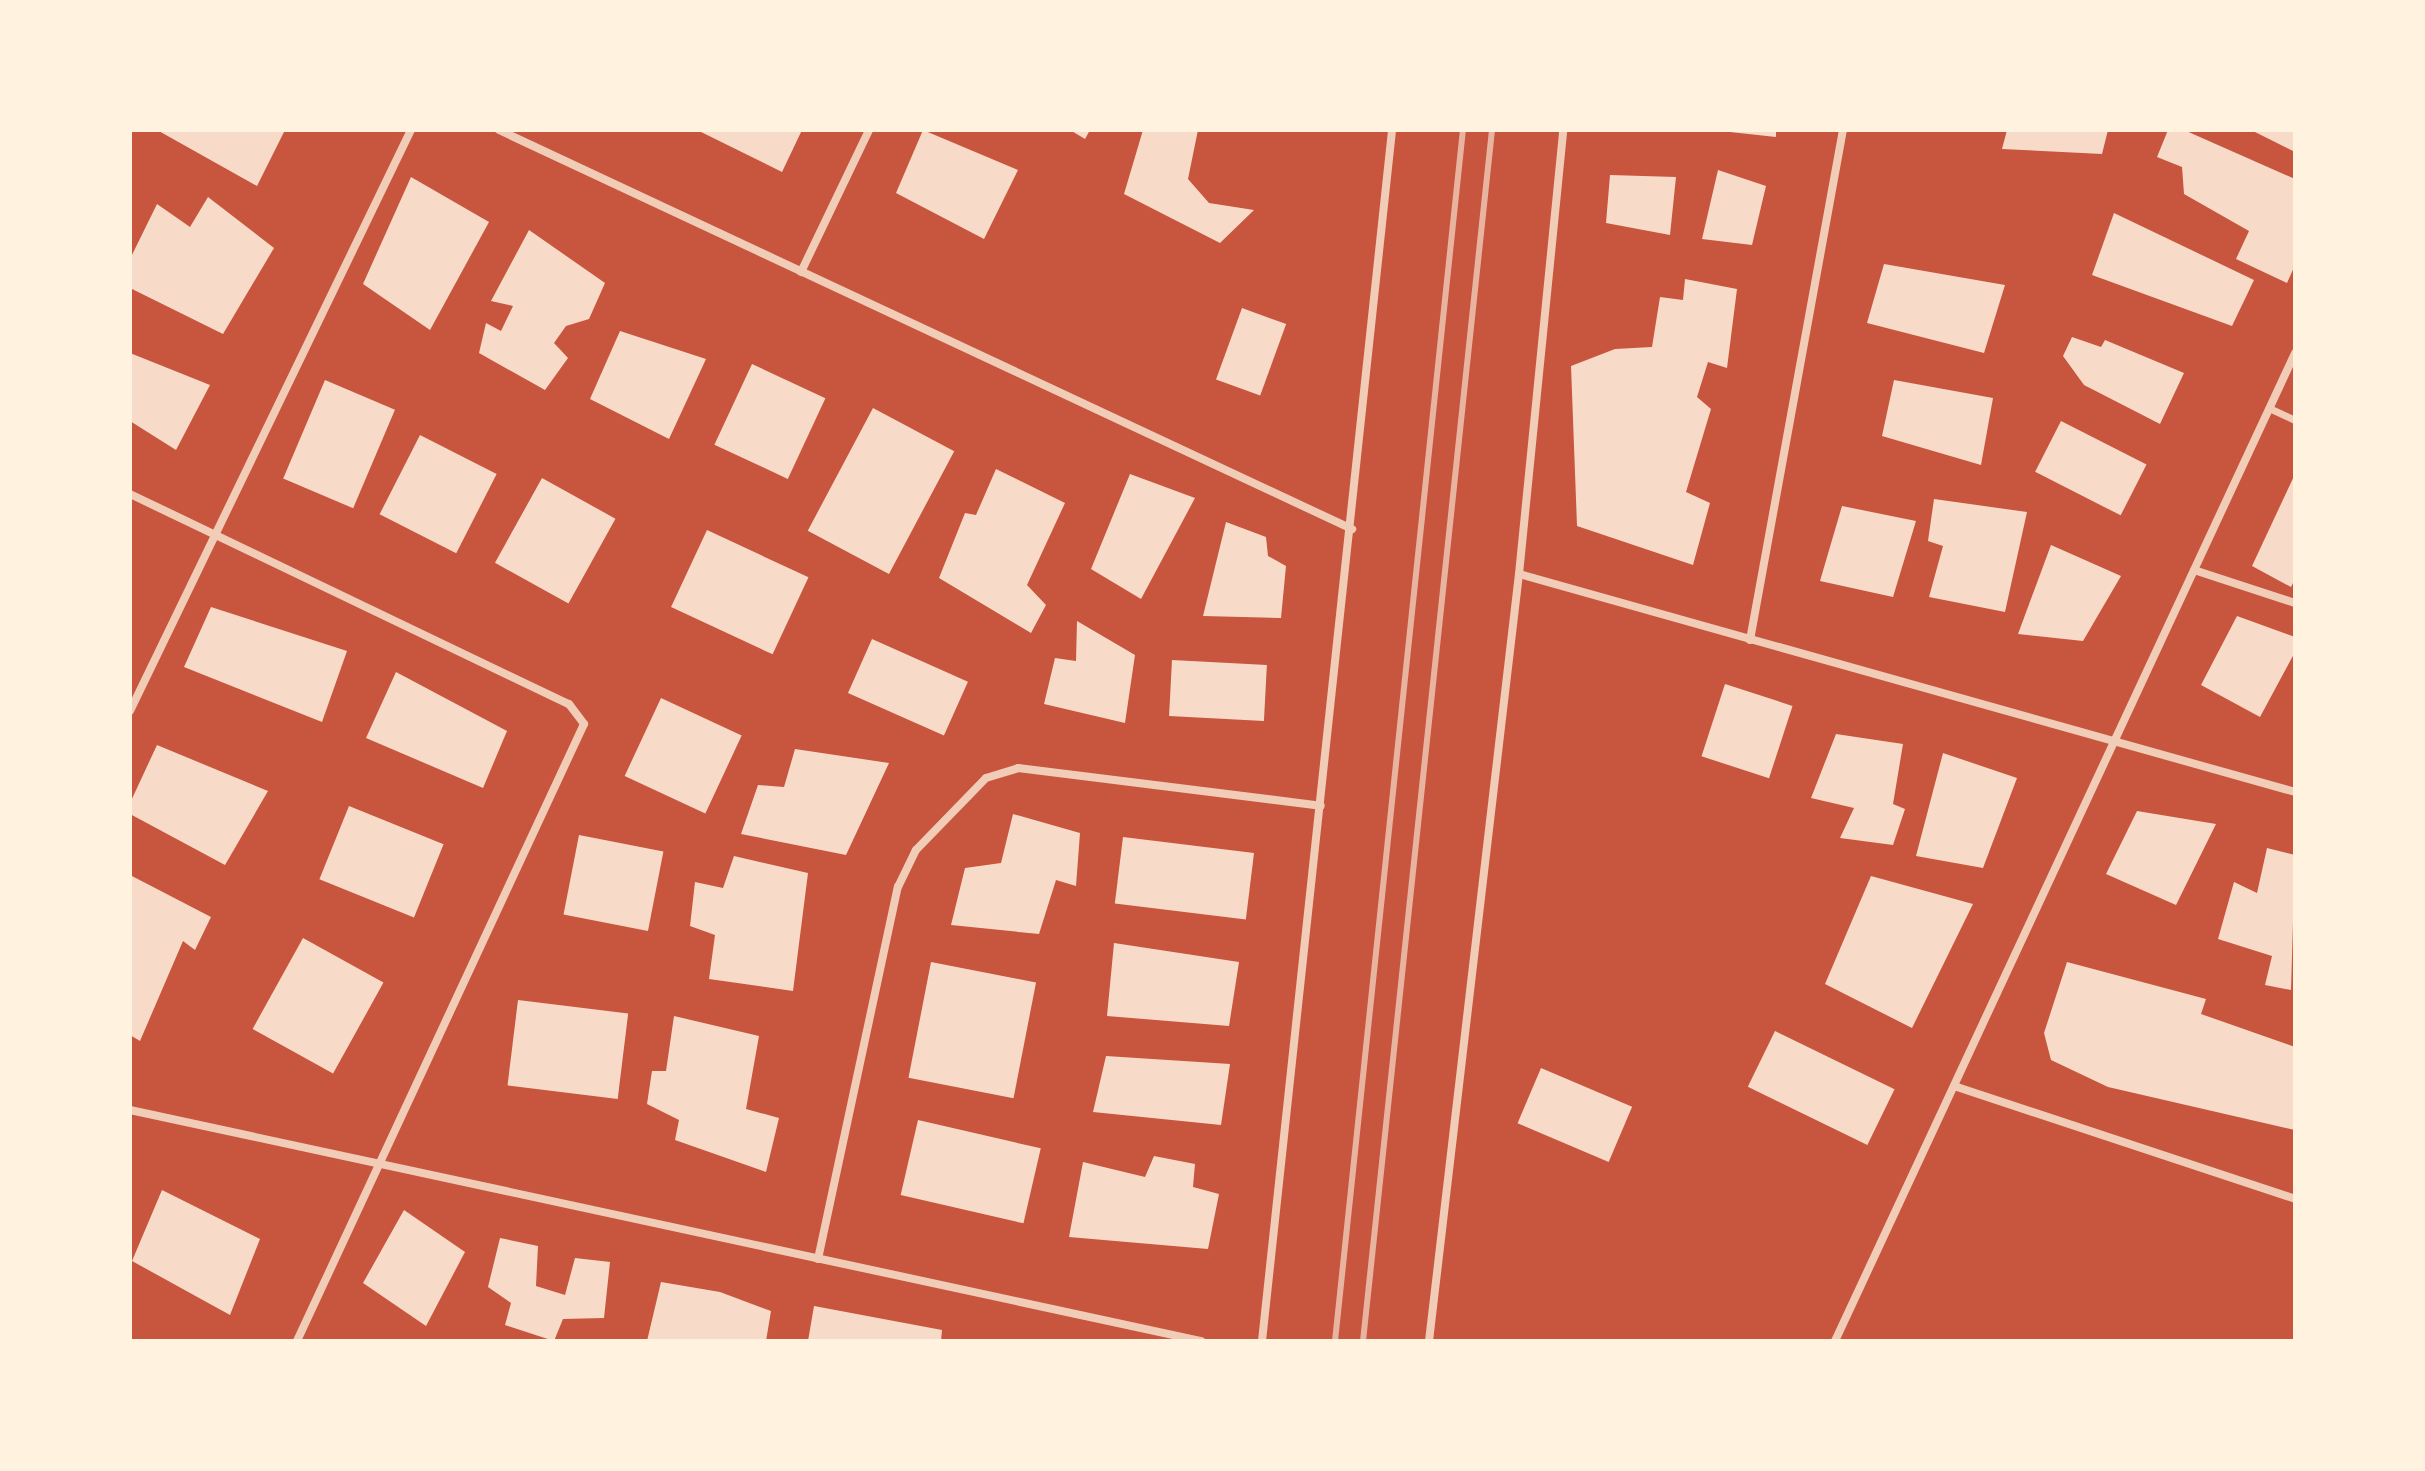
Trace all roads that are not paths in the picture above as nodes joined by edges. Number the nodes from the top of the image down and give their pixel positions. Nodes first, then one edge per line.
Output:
1 (411, 130) edge
2 (499, 130) edge
3 (869, 130) edge
4 (1392, 130) edge
5 (1563, 130) edge
6 (1843, 130) edge
7 (801, 272) junction
8 (2295, 353) edge
9 (2269, 408) junction
10 (2295, 420) edge
11 (130, 494) edge
12 (1352, 529) junction
13 (215, 535) junction
14 (2194, 570) junction
15 (1519, 574) junction
16 (2295, 603) edge
17 (1750, 640) junction
18 (130, 711) edge
19 (2114, 741) junction
20 (2295, 792) edge
21 (1321, 806) junction
22 (1954, 1086) junction
23 (130, 1110) edge
24 (381, 1163) junction
25 (2295, 1199) edge
26 (818, 1259) junction
27 (297, 1341) edge
28 (1201, 1341) edge
29 (1262, 1341) edge
30 (1429, 1341) edge
31 (1835, 1341) edge

1 - 13 street
2 - 7 street
3 - 7 street
4 - 12 street
5 - 15 street
6 - 17 street
7 - 12 street
8 - 9 street
9 - 10 street
9 - 14 street
11 - 13 street
12 - 21 street
13 - 18 street
13 - 24 street
14 - 16 street
14 - 19 street
15 - 17 street
15 - 30 street
17 - 19 street
19 - 20 street
19 - 22 street
21 - 26 street
21 - 29 street
22 - 25 street
22 - 31 street
23 - 24 street
24 - 26 street
24 - 27 street
26 - 28 street

